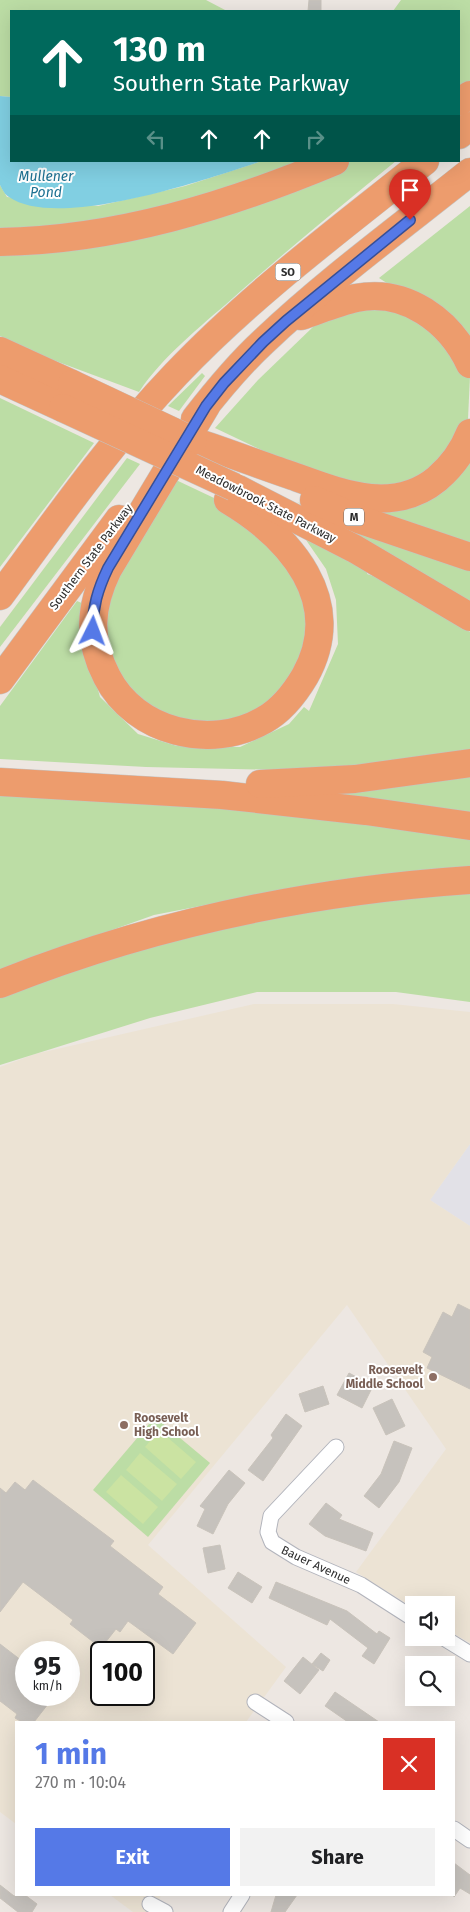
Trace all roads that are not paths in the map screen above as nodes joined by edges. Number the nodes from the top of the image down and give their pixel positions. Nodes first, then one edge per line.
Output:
1 (470, 126) edge
2 (460, 134) edge
3 (332, 162) edge
4 (425, 162) edge
5 (470, 172) edge
6 (0, 242) edge
7 (286, 321) junction
8 (0, 351) edge
9 (470, 364) edge
10 (0, 378) edge
11 (68, 396) junction
12 (206, 406) junction
13 (470, 433) edge
14 (193, 441) junction
15 (235, 484) junction
16 (470, 557) edge
17 (0, 596) edge
18 (470, 617) edge
19 (0, 680) edge
20 (470, 763) edge
21 (0, 771) edge
22 (0, 782) edge
23 (470, 826) edge
24 (470, 880) edge
25 (0, 984) edge
26 (336, 1447) dead end
27 (405, 1613) edge
28 (455, 1645) edge
29 (470, 1654) edge
30 (255, 1702) dead end
31 (284, 1721) edge
32 (455, 1831) edge
33 (470, 1840) edge
34 (241, 1896) edge
35 (150, 1904) dead end
36 (165, 1912) edge
37 (231, 1912) edge

1 - 2 highway
3 - 6 highway
4 - 17 highway, SO
5 - 7 highway, Southern State Parkway
7 - 9 highway
7 - 12 highway, Southern State Parkway
8 - 11 highway, Meadowbrook State Parkway / M
10 - 11 highway, Meadowbrook State Parkway / M
11 - 14 highway, Meadowbrook State Parkway / M, bridge
11 - 15 highway, Meadowbrook State Parkway / M, bridge
12 - 15 highway
12 - 19 highway, Southern State Parkway
13 - 14 highway
14 - 15 highway, Meadowbrook State Parkway / M
15 - 16 highway, Meadowbrook State Parkway / M
15 - 18 highway, Meadowbrook State Parkway / M
20 - 21 highway
22 - 23 highway
24 - 25 highway
26 - 27 street, Bauer Avenue
28 - 29 street
30 - 31 street
32 - 33 street
34 - 37 street
35 - 36 street

